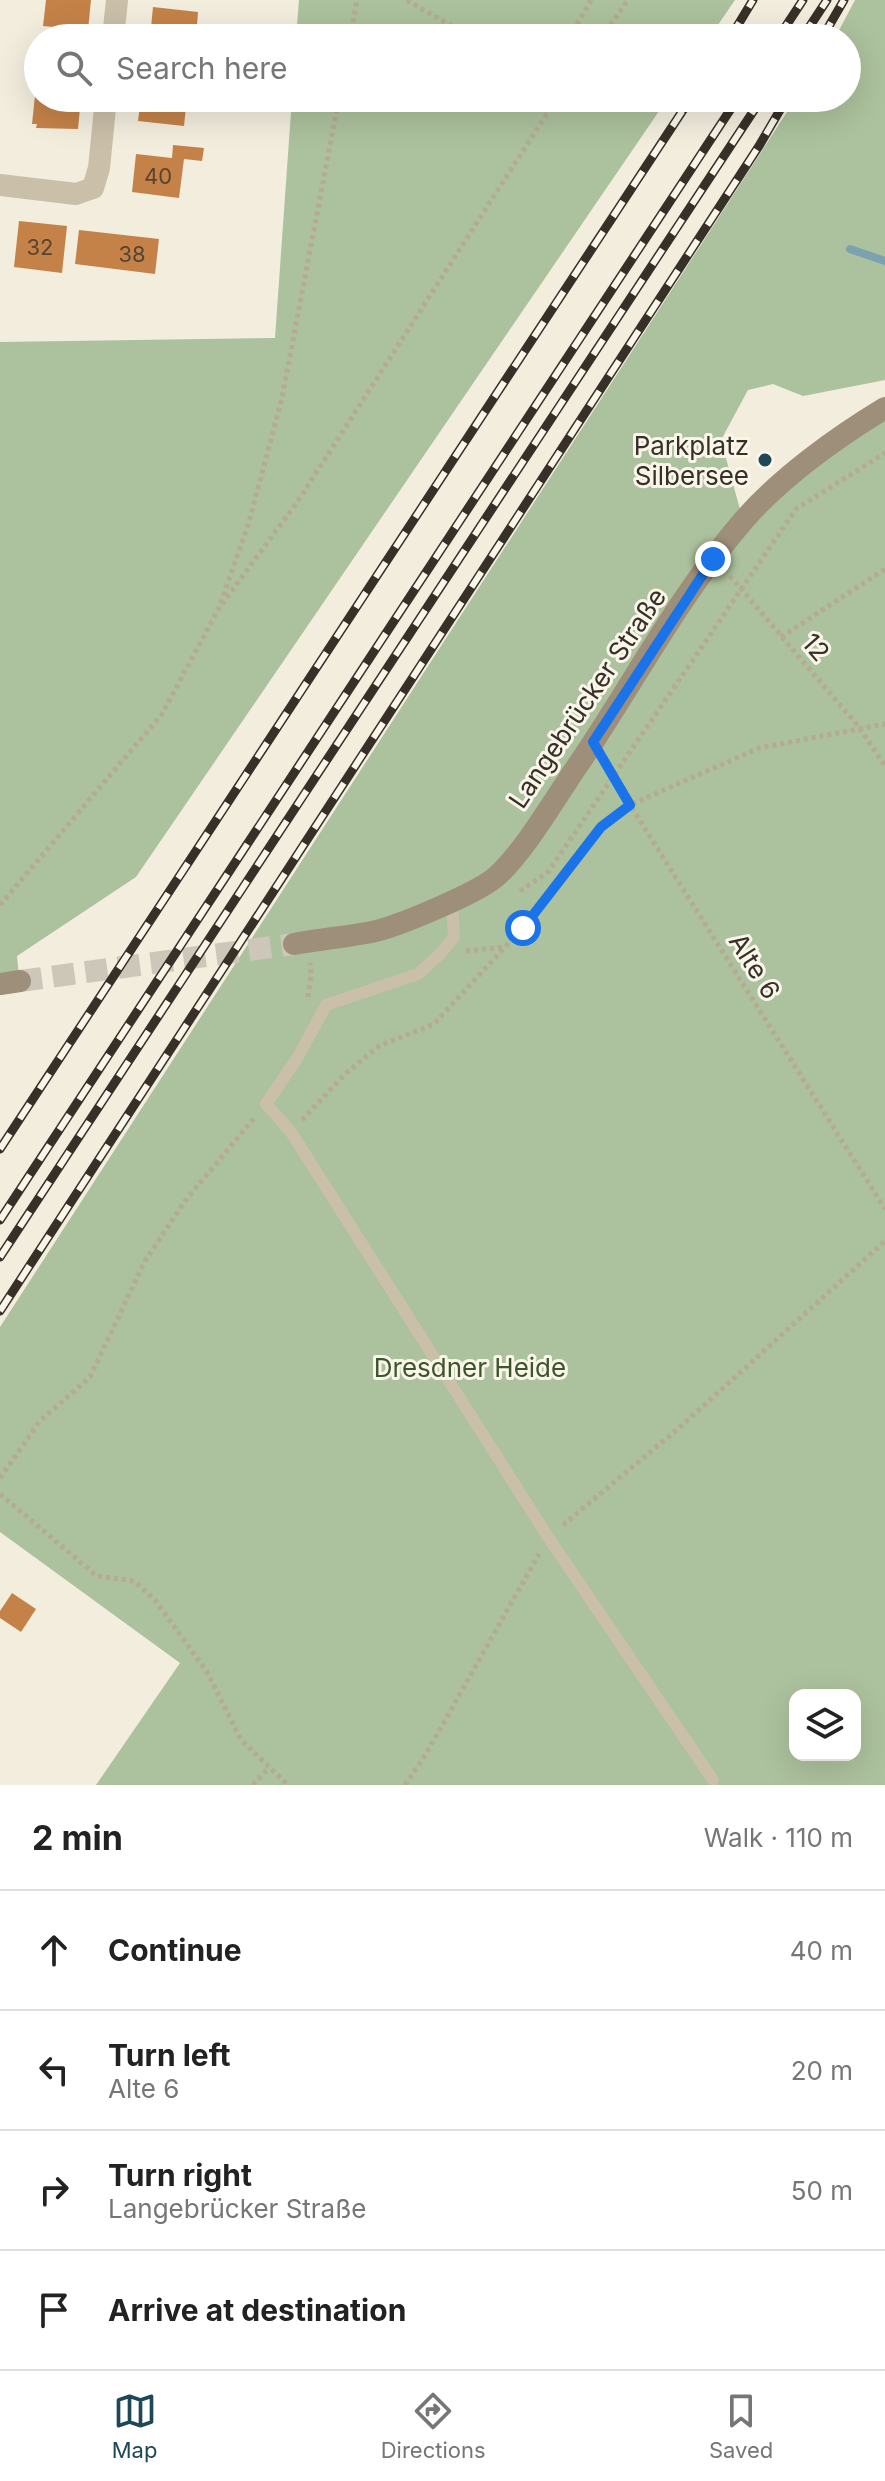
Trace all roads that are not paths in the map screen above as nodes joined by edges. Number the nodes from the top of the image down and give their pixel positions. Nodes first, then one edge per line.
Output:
1 (117, 0) edge
2 (114, 24) edge
3 (105, 112) edge
4 (0, 185) edge
5 (885, 408) edge
6 (452, 902) junction
7 (294, 944) tunnel mouth
8 (713, 1780) dead end

1 - 2 street
3 - 4 street
5 - 6 main road, Langebrücker Straße
6 - 7 main road, Langebrücker Straße
6 - 8 lane

